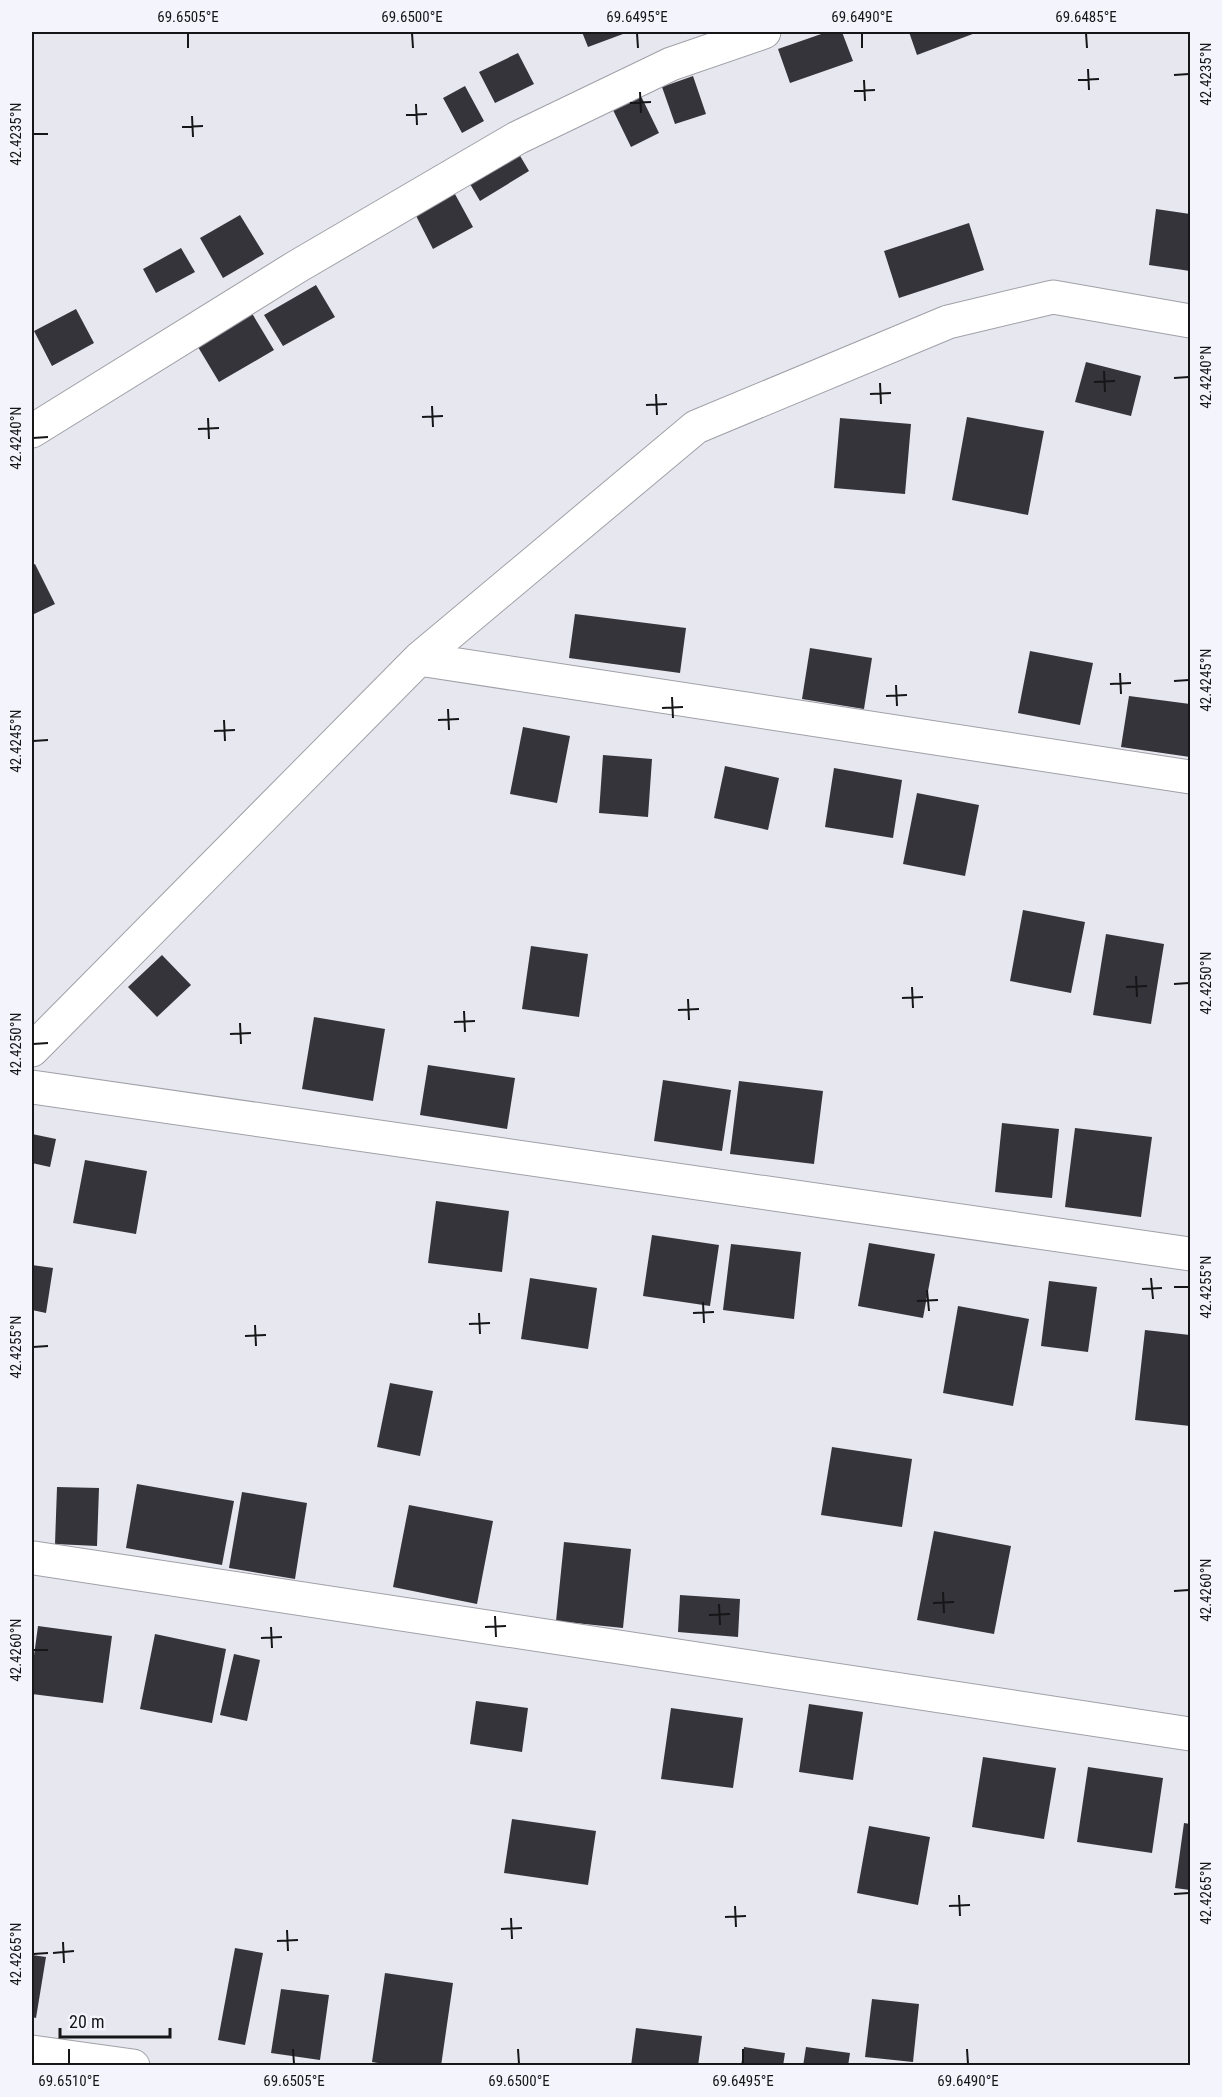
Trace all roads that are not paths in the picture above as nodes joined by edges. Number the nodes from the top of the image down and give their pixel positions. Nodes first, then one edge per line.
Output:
1 (764, 32) edge
2 (1191, 321) edge
3 (32, 431) edge
4 (419, 659) junction
5 (1191, 777) edge
6 (32, 1050) edge
7 (32, 1087) edge
8 (1191, 1254) edge
9 (34, 1558) dead end
10 (1191, 1734) edge
11 (32, 2052) edge
12 (133, 2066) edge

1 - 3 street
2 - 4 street
4 - 5 street
4 - 6 street
7 - 8 street
9 - 10 street
11 - 12 street

